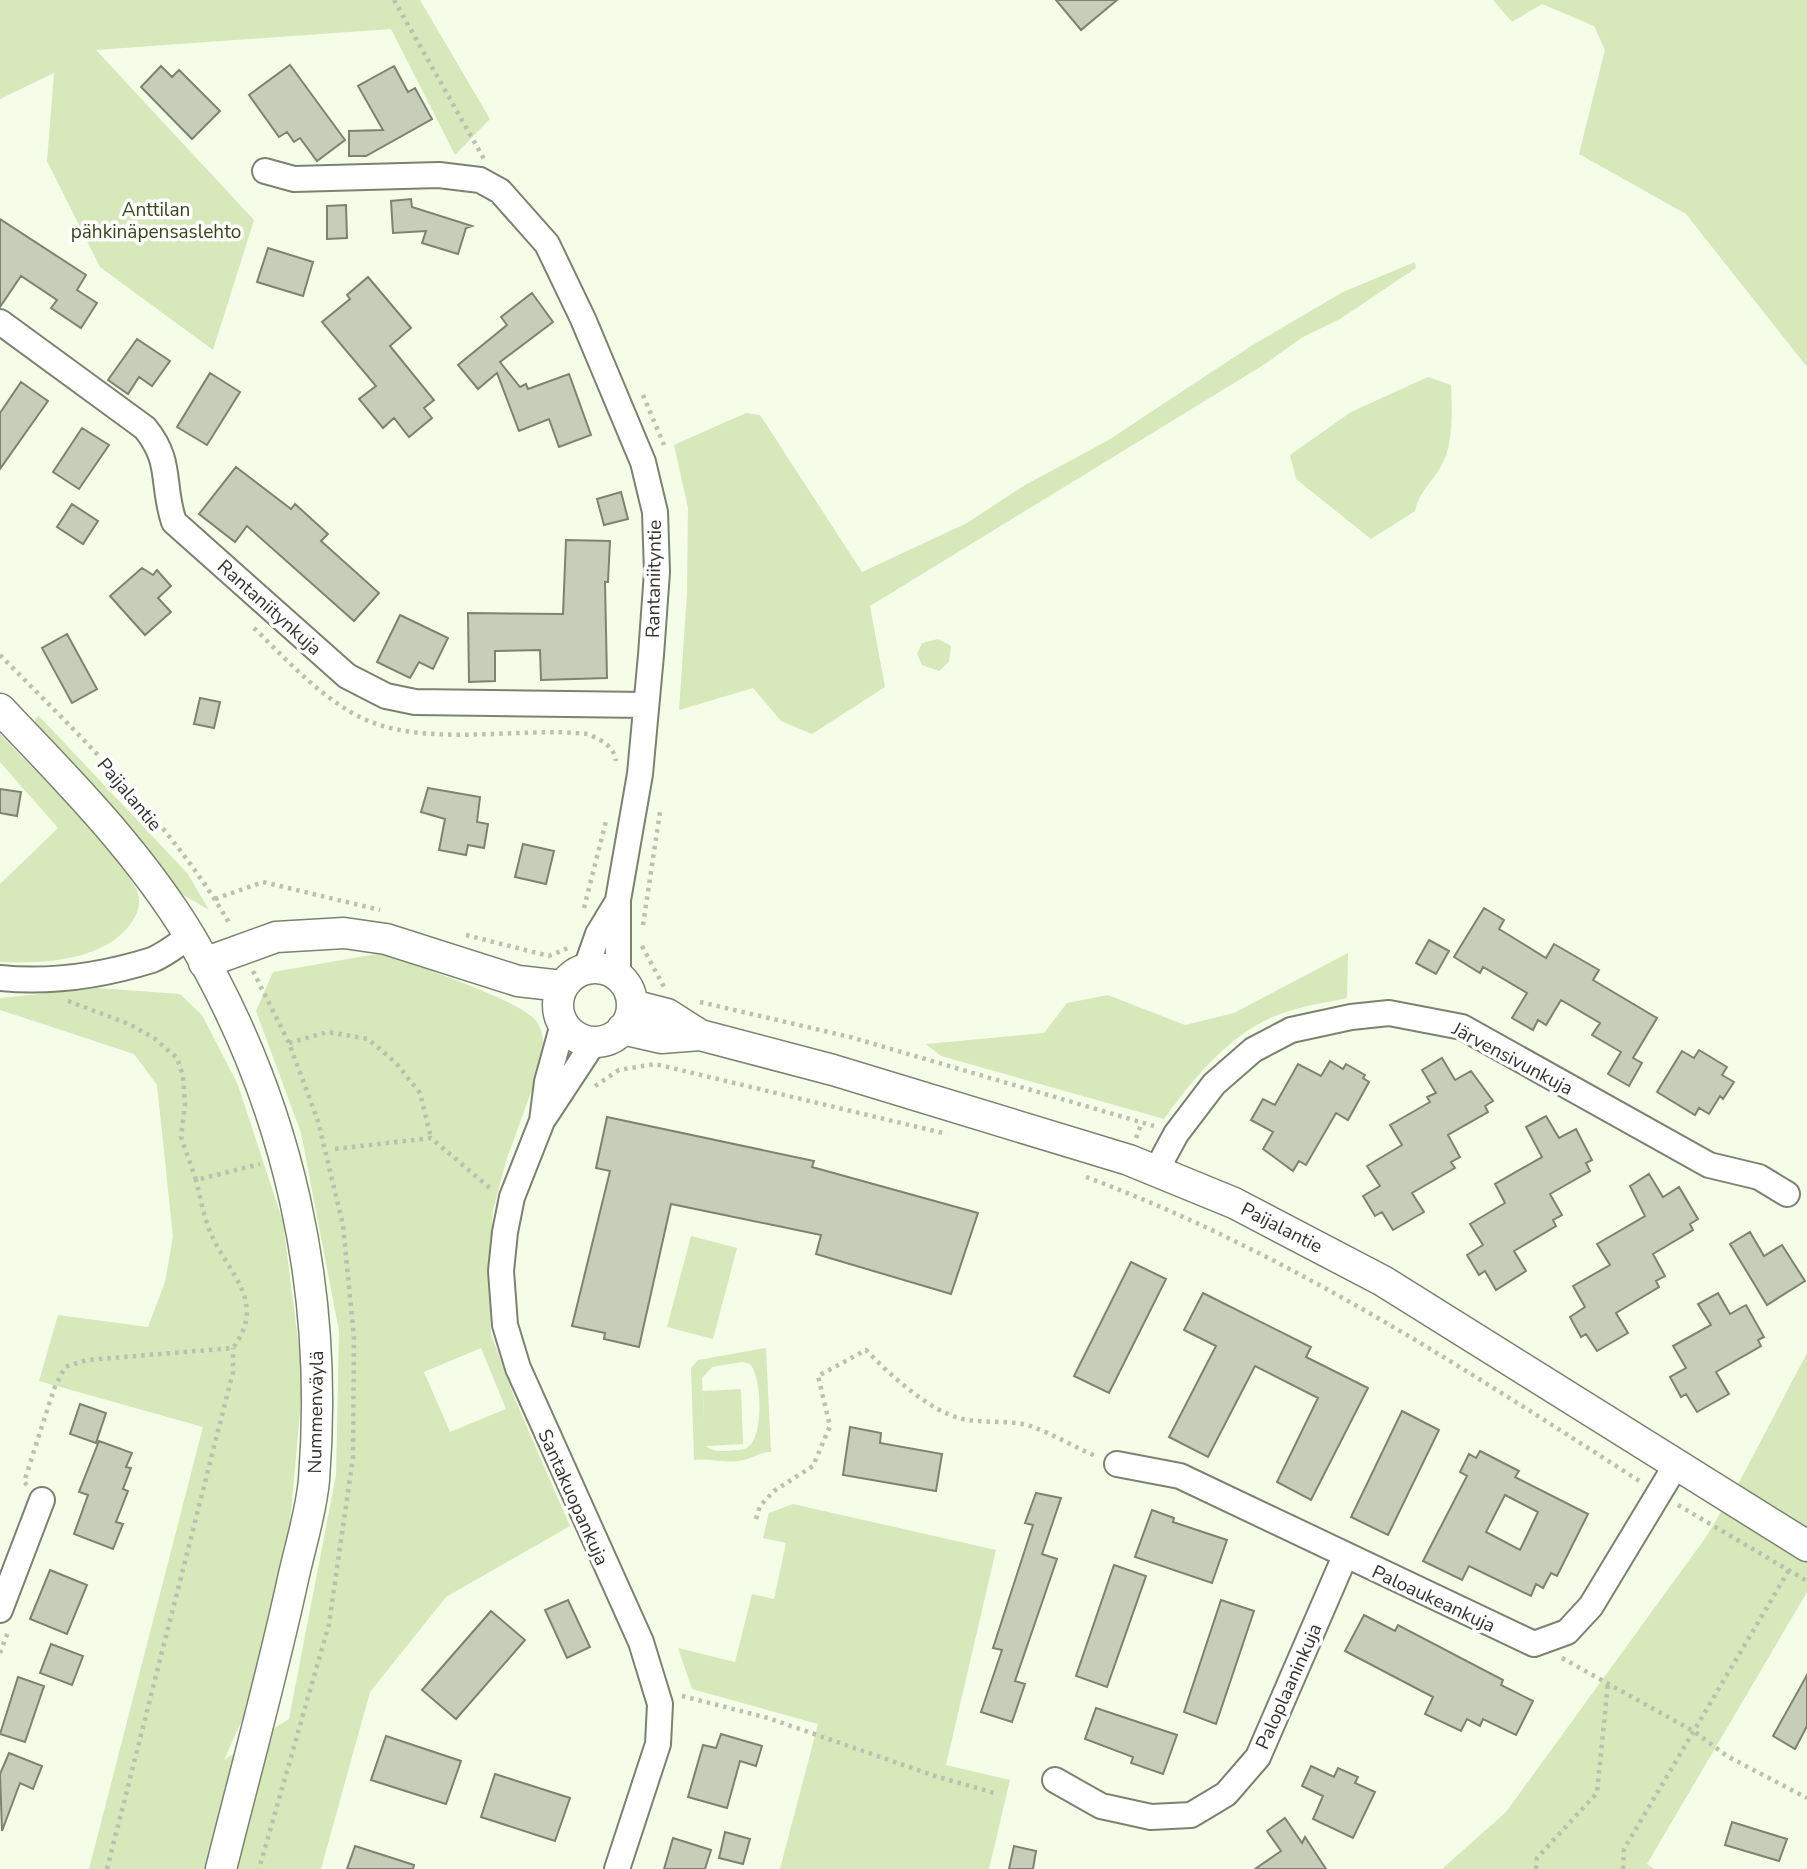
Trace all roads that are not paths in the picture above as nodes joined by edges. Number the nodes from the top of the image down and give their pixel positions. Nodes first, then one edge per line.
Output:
1 (265, 171) dead end
2 (0, 322) edge
3 (646, 705) junction
4 (0, 709) edge
5 (618, 900) junction
6 (190, 936) junction
7 (204, 963) junction
8 (586, 968) junction
9 (618, 976) junction
10 (0, 978) edge
11 (561, 1007) junction
12 (627, 1017) junction
13 (594, 1042) junction
14 (542, 1121) junction
15 (1156, 1171) junction
16 (1787, 1194) dead end
17 (1117, 1464) road end
18 (1676, 1465) junction
19 (42, 1500) road end
20 (1807, 1546) edge
21 (1345, 1556) junction
22 (0, 1610) edge
23 (1055, 1780) dead end
24 (221, 1869) edge
25 (617, 1869) edge

1 - 3 street, Rantaniityntie
2 - 3 street, Rantaniitynkuja
3 - 5 street, Rantaniityntie
4 - 6 street, Paijalantie
5 - 8 street, Rantaniityntie
5 - 9 street, Rantaniityntie
6 - 7 street, Paijalantie
6 - 10 street
7 - 11 street
7 - 24 street, Nummenväylä
8 - 9 street
8 - 11 street
9 - 12 street
11 - 13 street
11 - 14 street, Santakuopankuja
12 - 13 street
12 - 15 street, Paijalantie
13 - 14 street, Santakuopankuja
14 - 25 street, Santakuopankuja
15 - 16 street, Järvensivunkuja
15 - 18 street, Paijalantie
17 - 21 street, Paloaukeankuja
18 - 20 street, Paijalantie
18 - 21 street, Paloaukeankuja
19 - 22 street
21 - 23 street, Paloplaaninkuja

